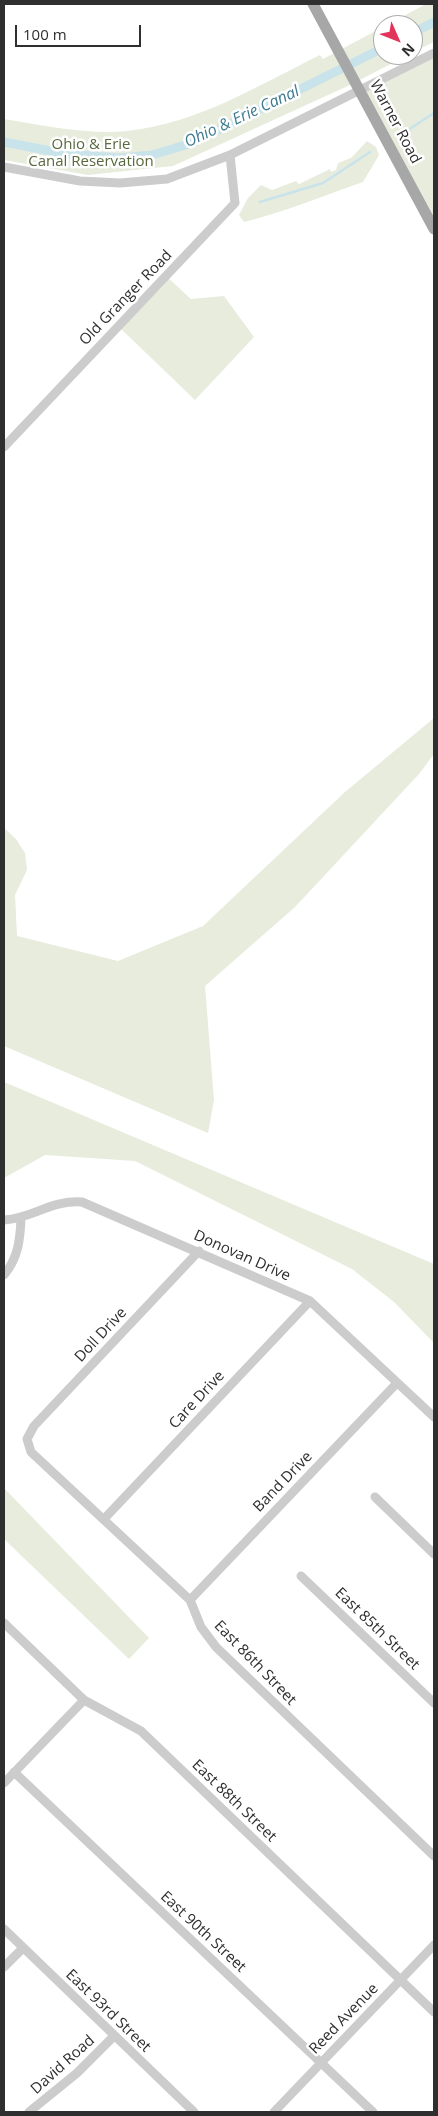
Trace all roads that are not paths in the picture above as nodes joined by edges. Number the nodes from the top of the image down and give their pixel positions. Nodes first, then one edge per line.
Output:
1 (314, 4) edge
2 (434, 53) edge
3 (358, 86) junction
4 (230, 155) junction
5 (4, 167) edge
6 (434, 229) edge
7 (4, 447) edge
8 (21, 1219) junction
9 (4, 1220) edge
10 (199, 1252) junction
11 (4, 1275) edge
12 (310, 1301) junction
13 (396, 1384) junction
14 (434, 1417) edge
15 (27, 1439) joint
16 (375, 1497) dead end
17 (104, 1519) junction
18 (434, 1554) edge
19 (301, 1576) dead end
20 (190, 1600) junction
21 (4, 1623) edge
22 (84, 1700) junction
23 (434, 1703) edge
24 (14, 1772) junction
25 (4, 1783) edge
26 (434, 1856) edge
27 (4, 1929) edge
28 (434, 1945) edge
29 (23, 1948) junction
30 (4, 1967) edge
31 (400, 1980) junction
32 (434, 2012) edge
33 (114, 2036) junction
34 (321, 2063) junction
35 (32, 2111) edge
36 (194, 2112) edge
37 (274, 2112) edge
38 (373, 2112) edge

1 - 3 main road, Warner Road
2 - 3 street
3 - 4 street
3 - 6 main road, Warner Road
4 - 5 street
4 - 7 street, Old Granger Road
8 - 9 street, Donovan Drive
8 - 10 street, Donovan Drive
8 - 11 street
10 - 12 street, Donovan Drive
10 - 15 street, Doll Drive
12 - 13 street, Donovan Drive
12 - 17 street, Care Drive
13 - 14 street, Donovan Drive
13 - 20 street, Band Drive
15 - 17 street, East 86th Street
16 - 18 street
17 - 20 street, East 86th Street
19 - 23 street, East 85th Street
20 - 26 street, East 86th Street
21 - 22 street, East 88th Street
22 - 24 street
22 - 31 street, East 88th Street
24 - 25 street
24 - 34 street, East 90th Street
27 - 29 street, East 93rd Street
28 - 31 street, Reed Avenue
29 - 30 street
29 - 33 street, East 93rd Street
31 - 32 street, East 88th Street
31 - 34 street, Reed Avenue
33 - 35 street, David Road
33 - 36 street, East 93rd Street
34 - 37 street, Reed Avenue
34 - 38 street, East 90th Street

